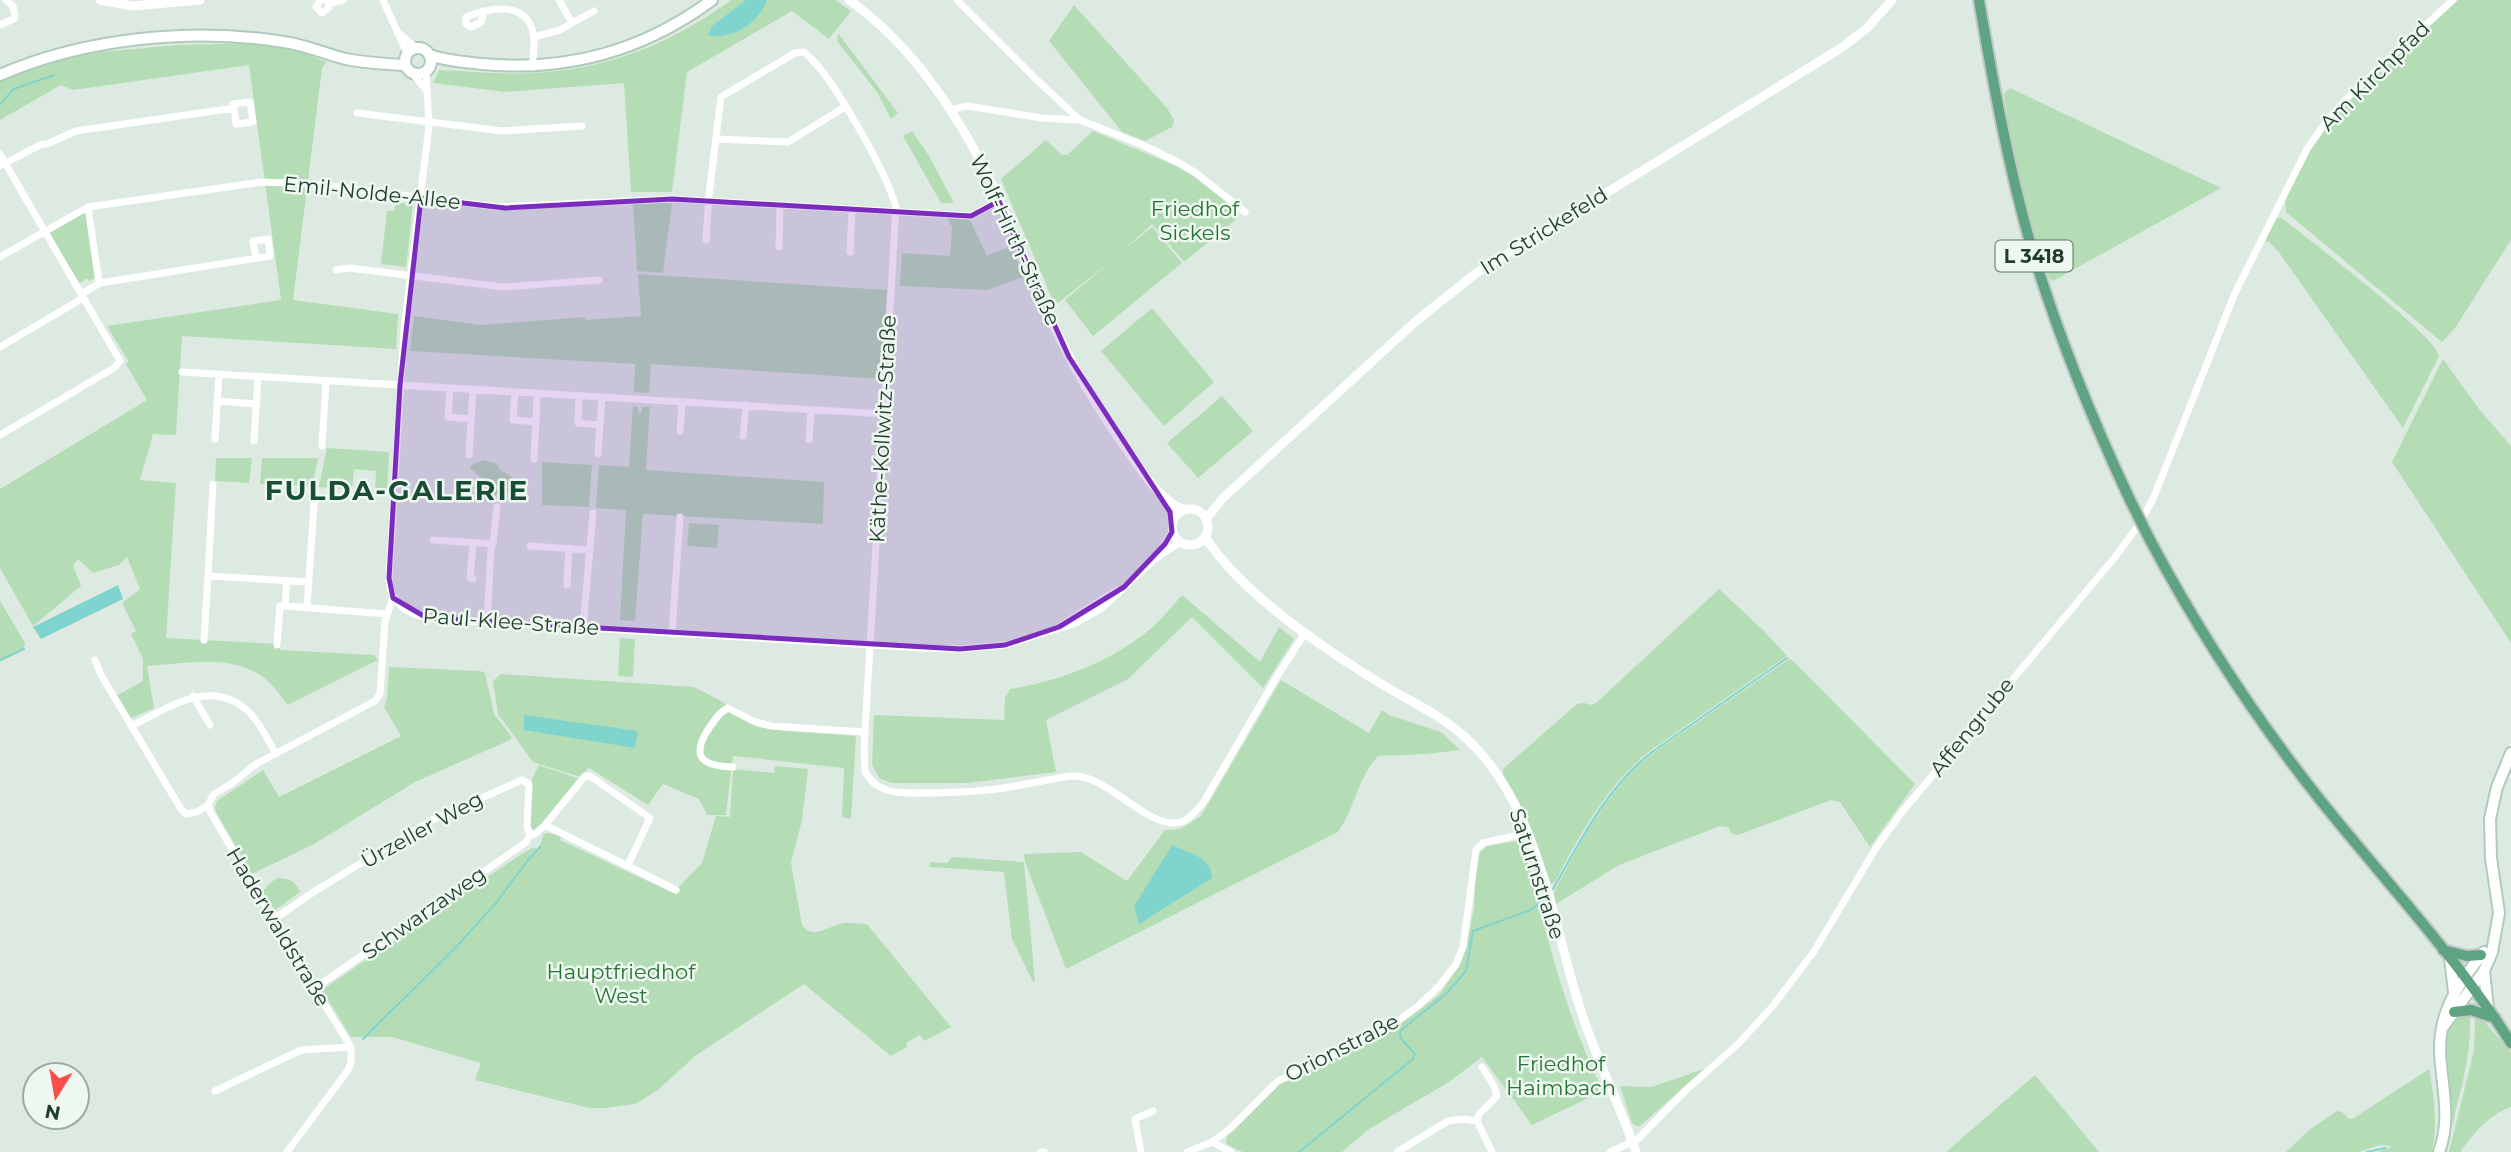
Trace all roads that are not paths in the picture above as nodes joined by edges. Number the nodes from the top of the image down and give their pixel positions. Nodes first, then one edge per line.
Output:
1 (6, 0) edge
2 (100, 0) edge
3 (200, 0) edge
4 (343, 0) edge
5 (383, 0) edge
6 (559, 0) edge
7 (712, 0) edge
8 (849, 0) edge
9 (957, 0) edge
10 (1892, 0) edge
11 (1979, 0) edge
12 (2453, 0) edge
13 (181, 1) edge
14 (324, 1) edge
15 (482, 11) dead end
16 (594, 12) dead end
17 (572, 23) junction
18 (0, 25) edge
19 (534, 37) junction
20 (429, 55) junction
21 (409, 59) junction
22 (452, 61) junction
23 (533, 66) junction
24 (427, 70) junction
25 (0, 75) edge
26 (426, 90) junction
27 (845, 107) junction
28 (234, 108) dead end
29 (950, 110) junction
30 (357, 113) dead end
31 (1080, 120) junction
32 (429, 121) junction
33 (582, 126) dead end
34 (716, 139) junction
35 (0, 154) edge
36 (3, 164) edge
37 (421, 198) junction
38 (708, 201) junction
39 (999, 201) junction
40 (780, 206) junction
41 (88, 207) junction
42 (852, 210) junction
43 (896, 212) junction
44 (1245, 212) dead end
45 (44, 231) junction
46 (706, 240) dead end
47 (779, 247) dead end
48 (850, 252) dead end
49 (0, 257) edge
50 (256, 258) dead end
51 (336, 270) dead end
52 (2246, 270) joint
53 (411, 275) junction
54 (599, 280) dead end
55 (99, 283) junction
56 (82, 296) junction
57 (0, 346) edge
58 (182, 372) dead end
59 (219, 374) junction
60 (258, 377) junction
61 (326, 381) junction
62 (400, 385) junction
63 (450, 388) junction
64 (473, 390) junction
65 (515, 392) junction
66 (537, 393) junction
67 (579, 396) junction
68 (602, 397) junction
69 (217, 401) junction
70 (682, 402) junction
71 (257, 404) junction
72 (746, 405) junction
73 (811, 410) junction
74 (884, 414) junction
75 (471, 419) junction
76 (536, 422) junction
77 (600, 425) junction
78 (680, 431) dead end
79 (0, 435) edge
80 (743, 436) dead end
81 (215, 439) dead end
82 (809, 440) dead end
83 (254, 441) dead end
84 (322, 446) dead end
85 (598, 454) dead end
86 (469, 455) dead end
87 (534, 459) dead end
88 (213, 484) dead end
89 (315, 490) dead end
90 (1163, 495) junction
91 (497, 507) dead end
92 (1184, 510) junction
93 (593, 513) dead end
94 (1203, 515) junction
95 (680, 517) dead end
96 (1173, 520) junction
97 (1172, 532) junction
98 (433, 540) dead end
99 (1201, 540) junction
100 (473, 542) junction
101 (1180, 542) junction
102 (493, 544) junction
103 (530, 546) dead end
104 (569, 548) junction
105 (588, 550) junction
106 (1155, 559) junction
107 (208, 576) junction
108 (473, 579) dead end
109 (287, 581) junction
110 (309, 582) junction
111 (567, 585) dead end
112 (393, 598) junction
113 (285, 606) junction
114 (307, 607) junction
115 (401, 607) junction
116 (387, 614) junction
117 (487, 622) junction
118 (583, 628) junction
119 (672, 633) junction
120 (1305, 633) junction
121 (204, 640) dead end
122 (277, 645) dead end
123 (870, 645) junction
124 (95, 660) dead end
125 (193, 696) junction
126 (210, 724) dead end
127 (132, 726) junction
128 (865, 732) junction
129 (2511, 753) edge
130 (276, 754) junction
131 (733, 767) dead end
132 (208, 805) junction
133 (545, 825) junction
134 (1528, 832) junction
135 (530, 835) junction
136 (628, 865) junction
137 (676, 890) dead end
138 (273, 920) junction
139 (2494, 939) junction
140 (2446, 954) junction
141 (2481, 955) junction
142 (2484, 971) junction
143 (2468, 981) junction
144 (314, 988) junction
145 (2454, 992) junction
146 (2488, 1009) junction
147 (2454, 1012) junction
148 (2496, 1019) junction
149 (2443, 1027) junction
150 (2511, 1043) edge
151 (351, 1047) junction
152 (1482, 1067) dead end
153 (215, 1091) dead end
154 (1153, 1111) dead end
155 (1477, 1121) junction
156 (1212, 1142) junction
157 (1635, 1147) edge
158 (287, 1152) edge
159 (1140, 1152) edge
160 (1187, 1152) edge
161 (1231, 1152) edge
162 (1397, 1152) edge
163 (1492, 1152) edge
164 (1610, 1152) edge
165 (2439, 1152) edge

1 - 18 street
2 - 13 street
3 - 13 street
4 - 14 street
5 - 21 street
6 - 17 street
7 - 23 main road
8 - 29 street, Wolf-Hirth-Straße
9 - 31 street
10 - 94 street, Im Strickefeld
11 - 140 main road, L 3418, bridge
12 - 52 street, Am Kirchpfad
15 - 19 street
16 - 17 street
17 - 19 street
19 - 23 street
20 - 21 main road
20 - 22 main road
20 - 24 main road
21 - 24 main road
21 - 25 main road
21 - 26 street
22 - 23 main road
22 - 24 main road
24 - 26 street, Paul-Klee-Straße
26 - 32 street, Paul-Klee-Straße
27 - 34 street
27 - 34 street
27 - 43 street
28 - 36 street
29 - 31 street
29 - 39 street, Wolf-Hirth-Straße
30 - 32 street
31 - 44 street
32 - 33 street
32 - 37 street, Paul-Klee-Straße
34 - 38 street
35 - 36 street
36 - 45 street
37 - 38 street, Emil-Nolde-Allee
37 - 41 street, Emil-Nolde-Allee
37 - 53 street, Paul-Klee-Straße
38 - 40 street, Emil-Nolde-Allee
38 - 46 street
39 - 43 street, Emil-Nolde-Allee
39 - 90 street, Wolf-Hirth-Straße
40 - 42 street, Emil-Nolde-Allee
40 - 47 street
41 - 45 street, Emil-Nolde-Allee
41 - 55 street
42 - 43 street, Emil-Nolde-Allee
42 - 48 street
43 - 74 street, Käthe-Kollwitz-Straße
45 - 49 street, Emil-Nolde-Allee
45 - 56 street
50 - 55 street
51 - 53 street
52 - 157 street, Affengrube
53 - 54 street
53 - 62 street, Paul-Klee-Straße
55 - 56 street
56 - 57 street
56 - 79 street
58 - 59 street
59 - 60 street
59 - 69 street
60 - 61 street
60 - 71 street
61 - 62 street
61 - 84 street
62 - 63 street
62 - 112 street, Paul-Klee-Straße
63 - 64 street
63 - 75 street
64 - 65 street
64 - 75 street
65 - 66 street
65 - 76 street
66 - 67 street
66 - 76 street
67 - 68 street
67 - 77 street
68 - 70 street
68 - 77 street
69 - 71 street
69 - 81 street
70 - 72 street
70 - 78 street
71 - 83 street
72 - 73 street
72 - 80 street
73 - 74 street
73 - 82 street
74 - 123 street, Käthe-Kollwitz-Straße
75 - 86 street
76 - 87 street
77 - 85 street
88 - 107 street
89 - 110 street
90 - 92 street, Wolf-Hirth-Straße
90 - 96 street, Wolf-Hirth-Straße
91 - 102 street
92 - 94 street
92 - 96 street
93 - 105 street
94 - 99 street
95 - 119 street
96 - 97 street
97 - 101 street
97 - 106 street, Paul-Klee-Straße
98 - 100 street
99 - 101 street
99 - 120 street, Saturnstraße
100 - 102 street
100 - 108 street
101 - 106 street, Paul-Klee-Straße
102 - 117 street
103 - 104 street
104 - 105 street
104 - 111 street
105 - 118 street
106 - 123 street, Paul-Klee-Straße
107 - 109 street
107 - 121 street
109 - 110 street
109 - 113 street
110 - 114 street
112 - 115 street, Paul-Klee-Straße
112 - 116 street
113 - 114 street
113 - 122 street
114 - 116 street
115 - 116 street
115 - 117 street, Paul-Klee-Straße
116 - 130 street
117 - 118 street, Paul-Klee-Straße
118 - 119 street, Paul-Klee-Straße
119 - 123 street, Paul-Klee-Straße
120 - 128 street, Käthe-Kollwitz-Straße
120 - 134 street, Saturnstraße
123 - 128 street, Käthe-Kollwitz-Straße
124 - 127 street
125 - 126 street
125 - 127 street
125 - 130 street
127 - 132 street
128 - 131 street
129 - 139 main road
130 - 132 street
132 - 138 street, Haderwaldstraße
133 - 135 street, Schwarzaweg
133 - 136 street
133 - 136 street, Schwarzaweg
134 - 156 street, Orionstraße
134 - 157 street, Saturnstraße
135 - 138 street, Ürzeller Weg
135 - 144 street, Schwarzaweg
136 - 137 street
138 - 144 street, Haderwaldstraße
139 - 141 main road
139 - 142 main road
140 - 141 main road
140 - 143 main road, L 3418
140 - 145 main road
141 - 143 main road
142 - 143 main road
142 - 146 main road
143 - 145 main road
143 - 146 main road, L 3418
143 - 147 main road
144 - 151 street, Haderwaldstraße
145 - 149 main road
146 - 148 main road, L 3418
147 - 148 main road
147 - 149 main road
148 - 150 main road, L 3418
149 - 165 main road
151 - 153 street
151 - 158 street
152 - 155 street
154 - 159 street
155 - 162 street
155 - 163 street
156 - 160 street, Orionstraße
156 - 161 street
157 - 164 street

